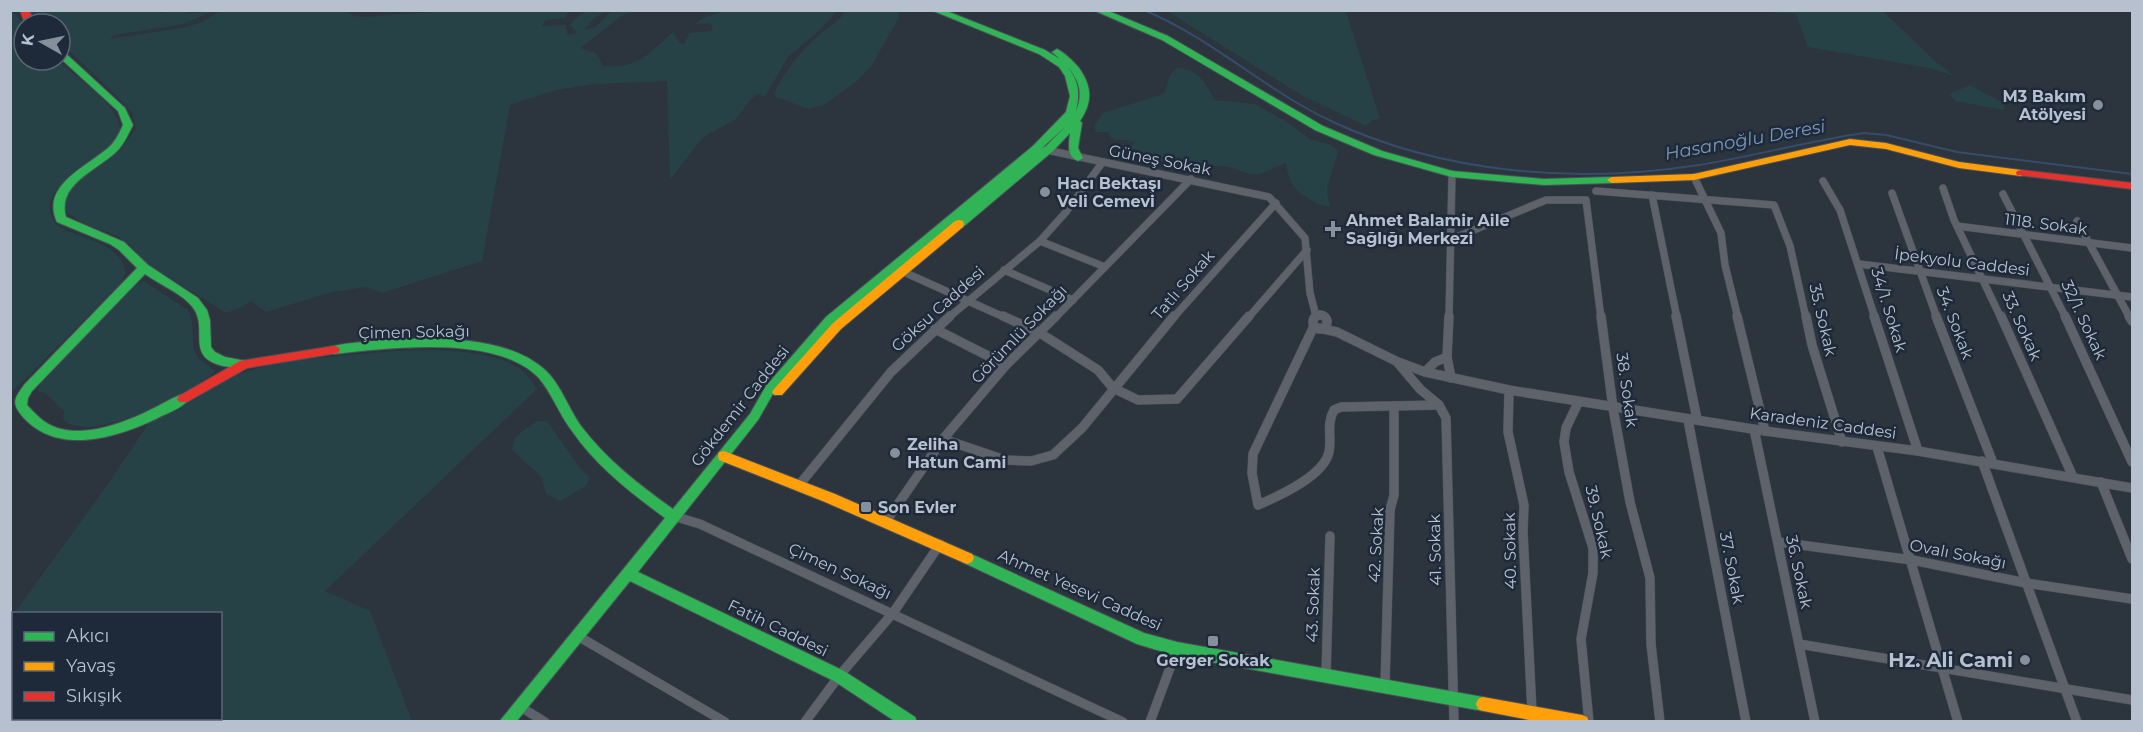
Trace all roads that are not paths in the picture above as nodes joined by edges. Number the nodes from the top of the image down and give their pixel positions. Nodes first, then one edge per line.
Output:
1 (936, 10) edge
2 (958, 10) edge
3 (1097, 10) edge
4 (72, 64) edge
5 (1078, 120) junction
6 (1042, 149) junction
7 (1078, 158) junction
8 (1102, 163) junction
9 (1452, 174) junction
10 (1694, 177) junction
11 (1191, 179) junction
12 (1823, 181) dead end
13 (2133, 186) edge
14 (1943, 188) dead end
15 (1596, 191) dead end
16 (1892, 193) dead end
17 (2003, 194) dead end
18 (1652, 195) junction
19 (1706, 201) junction
20 (1276, 203) junction
21 (2077, 221) dead end
22 (1957, 226) junction
23 (2025, 235) junction
24 (1452, 239) junction
25 (1040, 241) junction
26 (2090, 242) junction
27 (2133, 248) edge
28 (1307, 250) junction
29 (1859, 264) junction
30 (1105, 267) junction
31 (144, 268) junction
32 (898, 269) junction
33 (1004, 270) junction
34 (1919, 271) junction
35 (1985, 281) junction
36 (2053, 289) junction
37 (2118, 296) junction
38 (2133, 297) edge
39 (1072, 300) junction
40 (971, 301) junction
41 (1316, 316) junction
42 (1328, 321) junction
43 (2133, 321) edge
44 (1317, 327) junction
45 (935, 329) junction
46 (1337, 332) junction
47 (1040, 333) junction
48 (1447, 357) junction
49 (1398, 362) junction
50 (244, 364) junction
51 (1006, 365) junction
52 (1425, 372) junction
53 (1451, 378) junction
54 (1113, 388) junction
55 (1509, 390) junction
56 (1578, 403) junction
57 (1439, 405) junction
58 (1394, 406) junction
59 (1613, 408) junction
60 (1693, 419) junction
61 (1754, 429) junction
62 (1766, 431) junction
63 (943, 440) junction
64 (1842, 442) junction
65 (1877, 447) junction
66 (1918, 451) junction
67 (724, 456) junction
68 (1982, 461) junction
69 (1993, 462) junction
70 (2133, 462) edge
71 (2073, 477) junction
72 (2101, 482) junction
73 (800, 484) junction
74 (2133, 488) edge
75 (673, 516) junction
76 (885, 523) junction
77 (1330, 537) dead end
78 (1778, 542) junction
79 (940, 544) junction
80 (2133, 559) edge
81 (1912, 560) junction
82 (627, 573) junction
83 (2026, 583) junction
84 (2133, 599) edge
85 (893, 613) junction
86 (576, 635) junction
87 (1799, 644) junction
88 (1177, 650) junction
89 (1944, 670) junction
90 (1326, 675) junction
91 (839, 676) junction
92 (1385, 686) junction
93 (2064, 689) junction
94 (1452, 697) junction
95 (2133, 700) edge
96 (519, 706) junction
97 (1532, 712) junction
98 (506, 722) edge
99 (545, 722) edge
100 (725, 722) edge
101 (805, 722) edge
102 (910, 722) edge
103 (1123, 722) edge
104 (1150, 722) edge
105 (1454, 722) edge
106 (1582, 722) edge
107 (1588, 722) edge
108 (1660, 722) edge
109 (1746, 722) edge
110 (1815, 722) edge
111 (1958, 722) edge
112 (2078, 722) edge

1 - 6 main road
2 - 5 main road
3 - 9 main road
4 - 31 main road
5 - 6 main road
5 - 7 main road
6 - 7 street, Güneş Sokak
6 - 32 main road, Gökdemir Caddesi
7 - 8 street, Güneş Sokak
8 - 11 street, Güneş Sokak
8 - 25 street, Göksu Caddesi
9 - 10 main road
9 - 24 street
10 - 13 main road
10 - 19 street
11 - 20 street, Güneş Sokak
11 - 30 street, Görümlü Sokağı
12 - 29 street, 34/1. Sokak
14 - 22 street, 33. Sokak
15 - 18 street
16 - 34 street, 34. Sokak
17 - 23 street, 32/1. Sokak
18 - 19 street
18 - 60 street, 37. Sokak
19 - 62 street
19 - 64 street, 35. Sokak
20 - 28 street
20 - 54 street, Tatlı Sokak
21 - 26 street
22 - 23 street, 1118. Sokak
22 - 35 street, 33. Sokak
23 - 26 street, 1118. Sokak
23 - 36 street, 32/1. Sokak
24 - 48 street
24 - 59 street, 38. Sokak
25 - 30 street
25 - 33 street, Göksu Caddesi
26 - 27 street, 1118. Sokak
26 - 37 street
28 - 41 street
28 - 54 street
29 - 34 street, İpekyolu Caddesi
29 - 66 street, 34/1. Sokak
30 - 39 street, Görümlü Sokağı
31 - 50 main road
31 - 50 main road, Çimen Sokağı
32 - 40 street
32 - 67 main road, Gökdemir Caddesi
33 - 39 street
33 - 40 street, Göksu Caddesi
34 - 35 street, İpekyolu Caddesi
34 - 69 street, 34. Sokak
35 - 36 street, İpekyolu Caddesi
35 - 71 street, 33. Sokak
36 - 37 street, İpekyolu Caddesi
36 - 70 street, 32/1. Sokak
37 - 38 street, İpekyolu Caddesi
37 - 43 street
39 - 47 street, Görümlü Sokağı
40 - 45 street, Göksu Caddesi
40 - 47 street
41 - 42 street
41 - 44 street
42 - 44 street
42 - 46 street
44 - 46 street
44 - 58 street
45 - 51 street
45 - 73 street, Göksu Caddesi
46 - 49 street, Karadeniz Caddesi
47 - 51 street, Görümlü Sokağı
47 - 54 street
48 - 52 street
48 - 53 street
49 - 52 street, Karadeniz Caddesi
49 - 57 street
50 - 75 main road, Çimen Sokağı
51 - 63 street, Görümlü Sokağı
52 - 53 street, Karadeniz Caddesi
53 - 55 street, Karadeniz Caddesi
54 - 63 street, Tatlı Sokak
55 - 56 street, Karadeniz Caddesi
55 - 97 street, 40. Sokak
56 - 59 street, Karadeniz Caddesi
56 - 107 street, 39. Sokak
57 - 58 street
57 - 94 street, 41. Sokak
58 - 92 street, 42. Sokak
59 - 60 street, Karadeniz Caddesi
59 - 108 street, 38. Sokak
60 - 61 street, Karadeniz Caddesi
60 - 109 street, 37. Sokak
61 - 62 street, Karadeniz Caddesi
61 - 78 street, 36. Sokak
62 - 64 street, Karadeniz Caddesi
63 - 76 street, Görümlü Sokağı
64 - 65 street, Karadeniz Caddesi
65 - 66 street, Karadeniz Caddesi
65 - 81 street
66 - 68 street, Karadeniz Caddesi
67 - 73 main road, Ahmet Yesevi Caddesi
67 - 75 main road, Gökdemir Caddesi
68 - 69 street, Karadeniz Caddesi
68 - 83 street
69 - 71 street, Karadeniz Caddesi
71 - 72 street, Karadeniz Caddesi
72 - 74 street, Karadeniz Caddesi
72 - 80 street
73 - 76 main road, Ahmet Yesevi Caddesi
75 - 82 main road, Gökdemir Caddesi
75 - 85 street, Çimen Sokağı
76 - 79 main road, Ahmet Yesevi Caddesi
77 - 90 street, 43. Sokak
78 - 81 street, Ovalı Sokağı
78 - 87 street, 36. Sokak
79 - 85 street
79 - 88 main road, Ahmet Yesevi Caddesi
81 - 83 street, Ovalı Sokağı
81 - 89 street
82 - 86 main road, Gökdemir Caddesi
82 - 91 main road, Fatih Caddesi
83 - 84 street, Ovalı Sokağı
83 - 93 street
85 - 91 street
85 - 103 street, Çimen Sokağı
86 - 96 main road, Gökdemir Caddesi
86 - 100 street
87 - 89 street
87 - 110 street, 36. Sokak
88 - 90 main road, Ahmet Yesevi Caddesi
88 - 104 street
89 - 93 street
89 - 111 street
90 - 92 main road, Ahmet Yesevi Caddesi
91 - 101 street
91 - 102 main road, Fatih Caddesi
92 - 94 main road, Ahmet Yesevi Caddesi
93 - 95 street
93 - 112 street
94 - 97 main road, Ahmet Yesevi Caddesi
94 - 105 street, 41. Sokak
96 - 98 main road, Gökdemir Caddesi
96 - 99 street
97 - 106 main road, Ahmet Yesevi Caddesi

